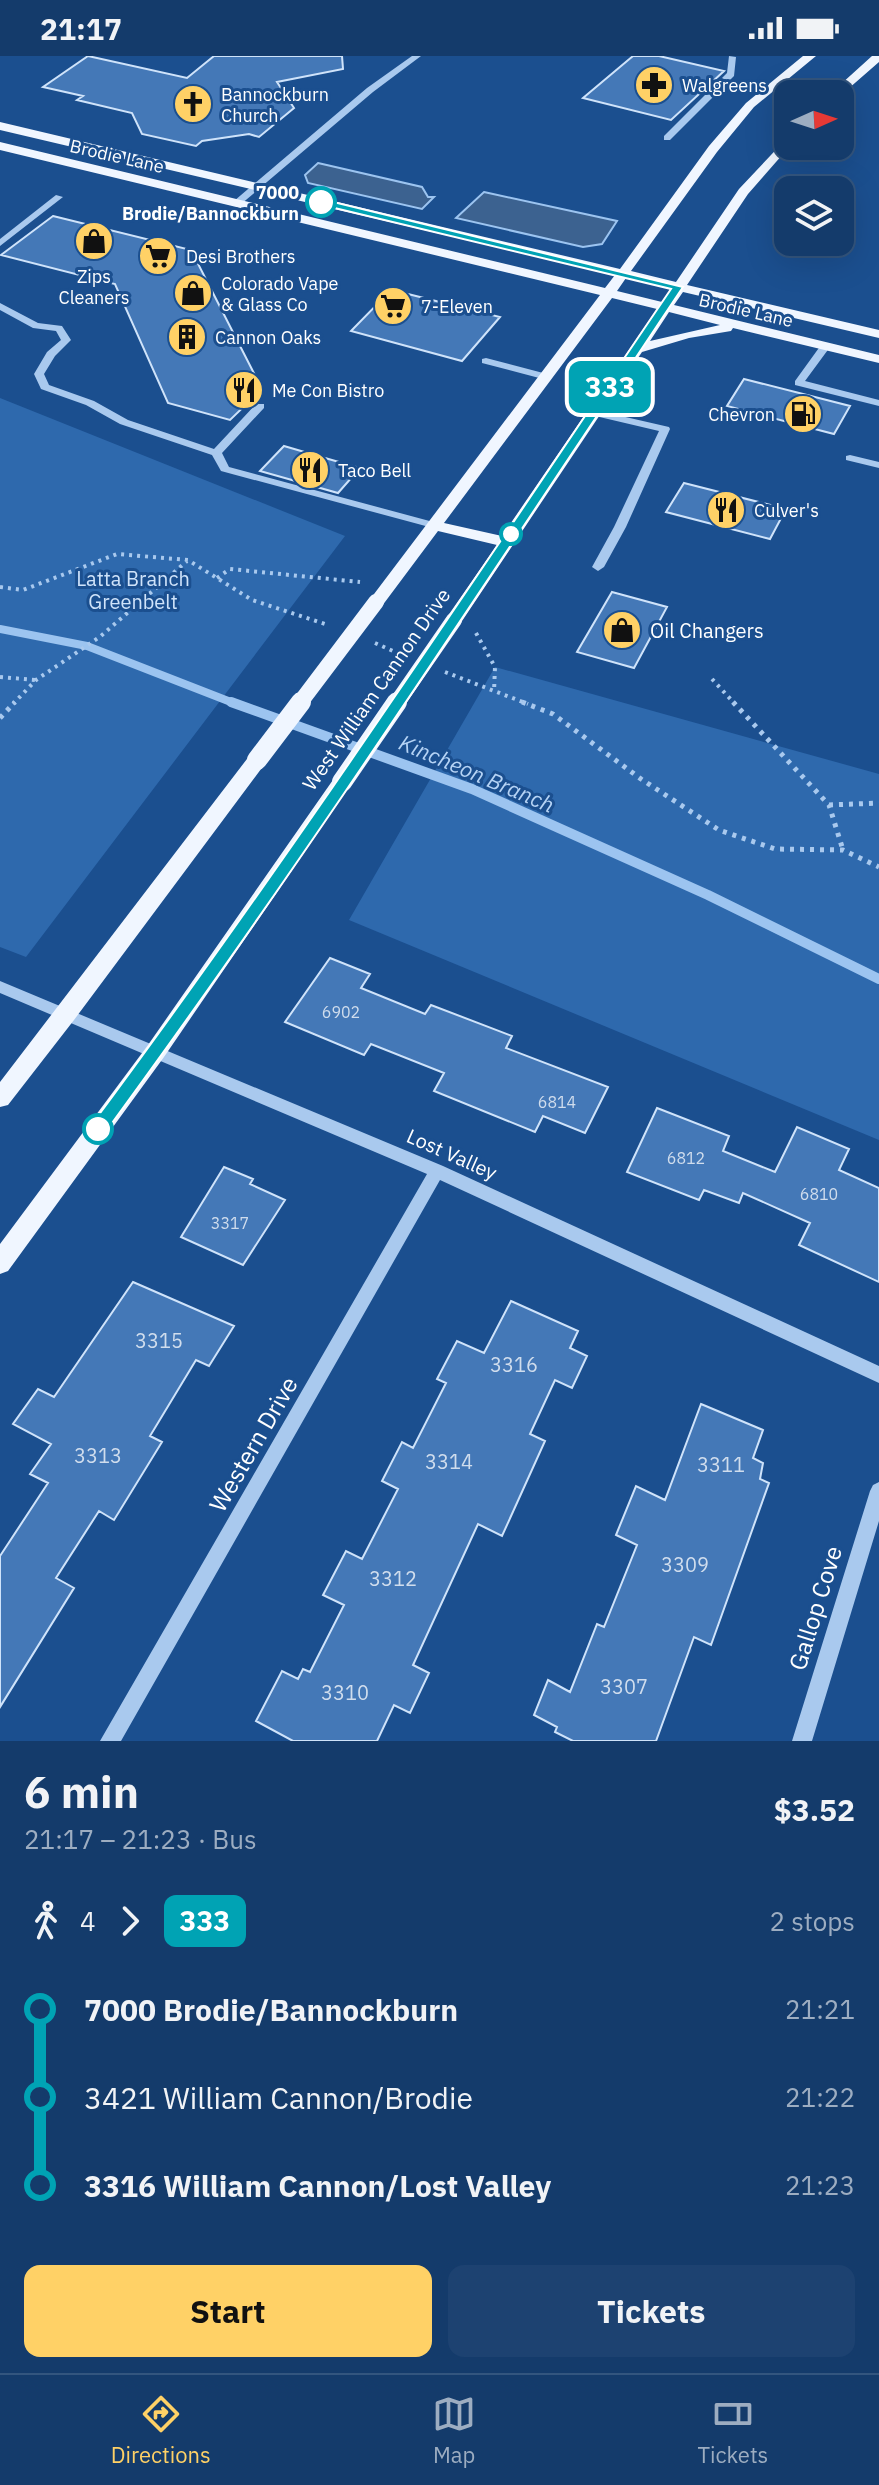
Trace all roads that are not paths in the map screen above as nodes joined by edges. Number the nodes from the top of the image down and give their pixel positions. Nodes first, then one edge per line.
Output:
1 (417, 56) edge
2 (810, 56) edge
3 (879, 56) edge
4 (732, 57) edge
5 (852, 80) edge
6 (0, 126) edge
7 (667, 138) dead end
8 (0, 146) edge
9 (774, 157) edge
10 (257, 187) junction
11 (59, 197) dead end
12 (237, 203) junction
13 (0, 243) edge
14 (622, 275) junction
15 (677, 287) junction
16 (606, 295) junction
17 (0, 306) edge
18 (662, 309) junction
19 (740, 327) junction
20 (879, 334) edge
21 (825, 347) junction
22 (637, 349) junction
23 (879, 359) edge
24 (486, 361) dead end
25 (543, 376) junction
26 (879, 403) edge
27 (260, 406) dead end
28 (595, 413) junction
29 (216, 453) junction
30 (850, 458) dead end
31 (879, 465) edge
32 (433, 525) junction
33 (506, 542) junction
34 (598, 567) dead end
35 (0, 987) edge
36 (67, 1014) junction
37 (156, 1051) junction
38 (0, 1098) edge
39 (437, 1171) junction
40 (0, 1263) edge
41 (879, 1375) edge
42 (879, 1491) edge
43 (110, 1741) edge
44 (802, 1741) edge

1 - 10 street
2 - 14 main road
3 - 5 main road
4 - 7 street
6 - 10 main road, Brodie Lane
8 - 12 main road, Brodie Lane
9 - 15 main road, West William Cannon Drive
10 - 12 street
10 - 14 main road, Brodie Lane
11 - 13 street
12 - 16 main road, Brodie Lane
14 - 15 main road, Brodie Lane
14 - 16 main road
15 - 18 main road, West William Cannon Drive
15 - 20 main road, Brodie Lane
16 - 18 main road, Brodie Lane
16 - 25 main road
17 - 29 street
18 - 19 main road, Brodie Lane
18 - 22 main road, West William Cannon Drive
19 - 21 main road, Brodie Lane
19 - 22 main road
21 - 23 main road, Brodie Lane
21 - 26 street
22 - 28 main road, West William Cannon Drive
24 - 25 street
25 - 32 main road
27 - 29 street
28 - 33 main road, West William Cannon Drive
28 - 34 street
29 - 32 street
30 - 31 street
32 - 33 main road
32 - 36 main road, bridge
33 - 37 main road, West William Cannon Drive, bridge
35 - 36 street, Lost Valley
36 - 37 street, Lost Valley
36 - 38 main road
37 - 39 street, Lost Valley
37 - 40 main road, West William Cannon Drive
39 - 41 street, Lost Valley
39 - 43 street, Western Drive
42 - 44 street, Gallop Cove

